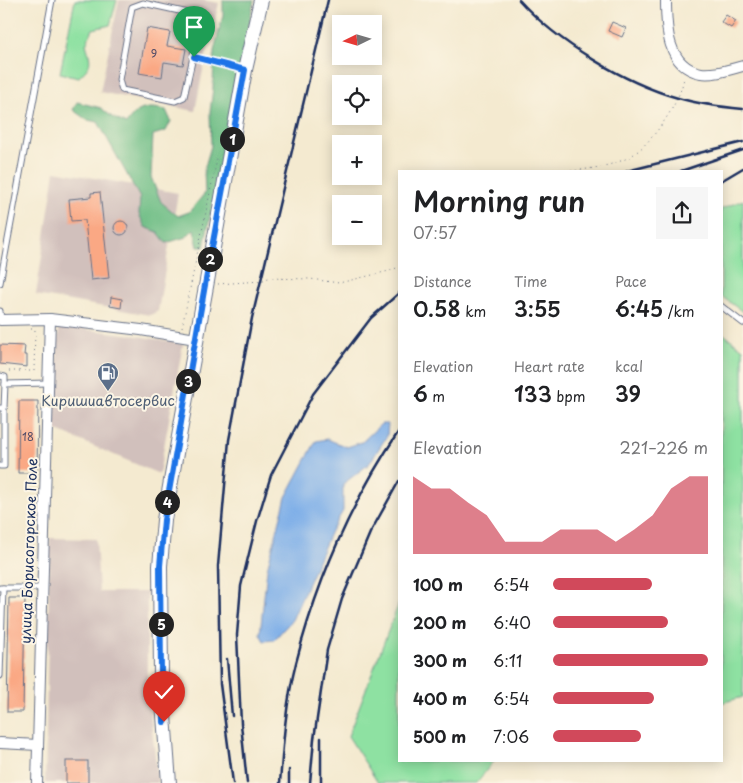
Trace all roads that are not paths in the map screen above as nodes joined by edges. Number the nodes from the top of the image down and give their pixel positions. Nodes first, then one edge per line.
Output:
1 (52, 0) edge
2 (261, 0) edge
3 (666, 0) edge
4 (194, 57) junction
5 (743, 66) edge
6 (245, 70) junction
7 (0, 283) edge
8 (723, 308) edge
9 (0, 317) edge
10 (50, 319) junction
11 (743, 323) edge
12 (196, 339) junction
13 (0, 376) edge
14 (48, 383) junction
15 (5, 384) junction
16 (2, 408) edge
17 (0, 466) edge
18 (2, 588) edge
19 (42, 588) junction
20 (0, 676) edge
21 (0, 744) edge
22 (38, 745) junction
23 (37, 783) edge
24 (169, 783) edge

1 - 7 lane
2 - 6 main road
3 - 5 street
4 - 4 lane
4 - 6 lane
6 - 12 main road
8 - 11 lane
9 - 10 street
10 - 12 street
10 - 14 street, улица Борисогорское Поле
12 - 24 main road
13 - 15 lane
14 - 15 lane
14 - 19 street, улица Борисогорское Поле
15 - 16 lane
16 - 17 lane
18 - 19 lane
18 - 20 lane
19 - 22 street, улица Борисогорское Поле
21 - 22 street
22 - 23 street, улица Борисогорское Поле

